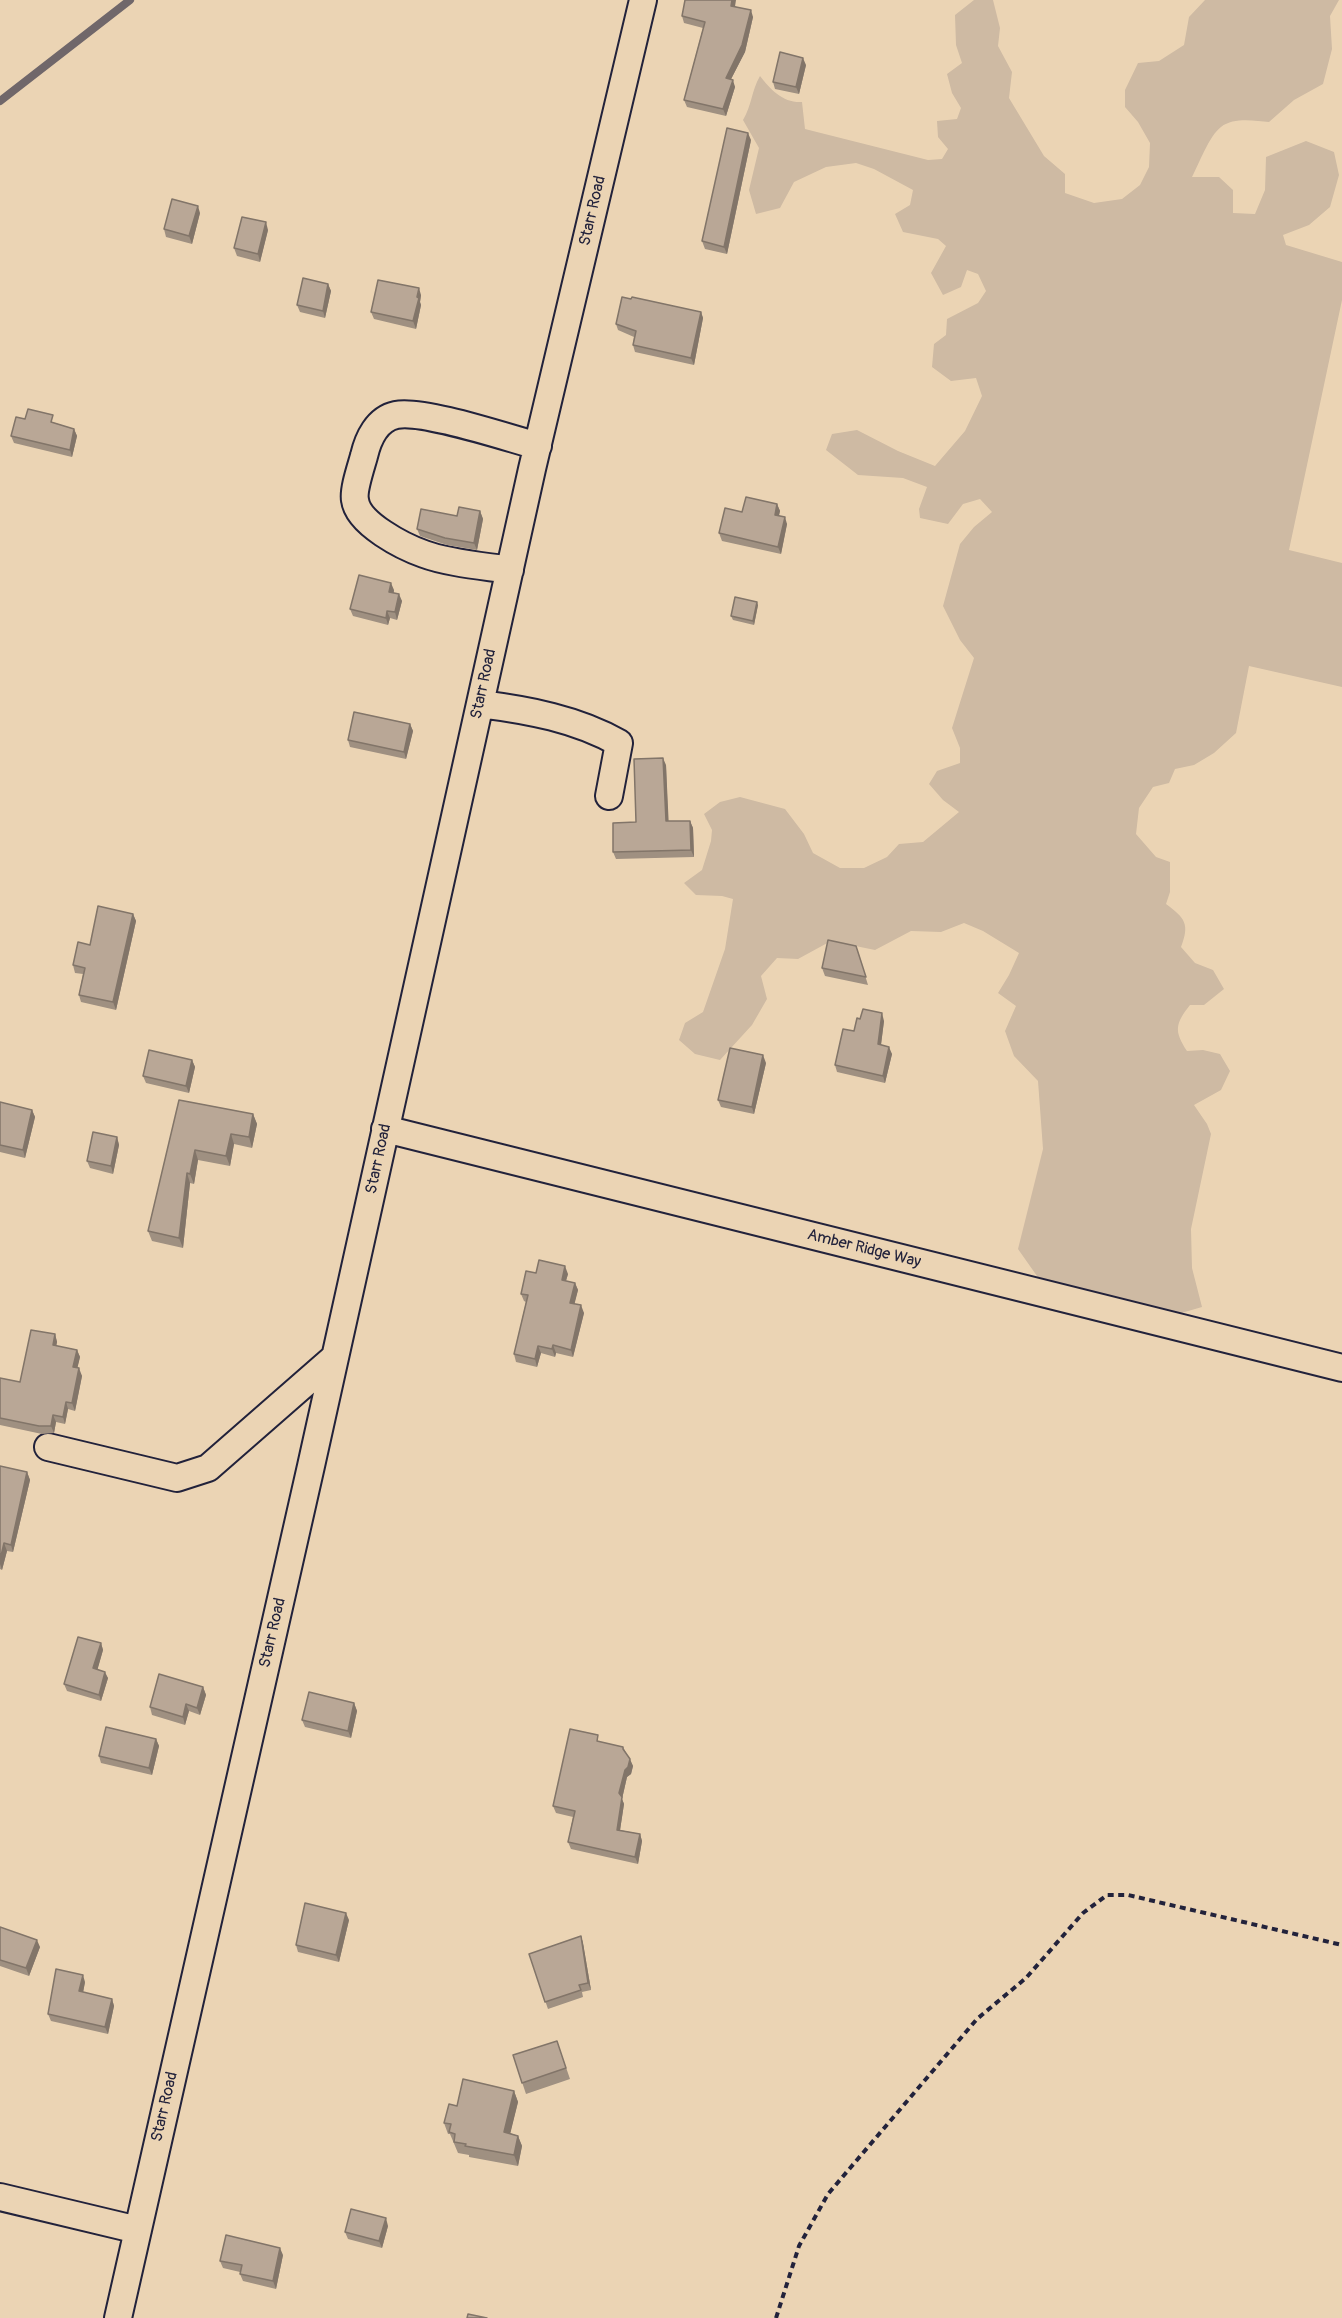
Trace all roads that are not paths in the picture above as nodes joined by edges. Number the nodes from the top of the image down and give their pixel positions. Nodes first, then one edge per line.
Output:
1 (643, 0) edge
2 (538, 446) junction
3 (510, 570) junction
4 (480, 704) junction
5 (609, 796) dead end
6 (385, 1129) junction
7 (335, 1357) junction
8 (1342, 1368) edge
9 (48, 1447) dead end
10 (0, 2197) edge
11 (138, 2230) junction
12 (118, 2318) edge

1 - 2 street, Starr Road
2 - 3 street, Starr Road
2 - 3 street
3 - 4 street, Starr Road
4 - 5 street
4 - 6 street, Starr Road
6 - 7 street, Starr Road
6 - 8 street, Amber Ridge Way
7 - 9 street
7 - 11 street, Starr Road
10 - 11 street
11 - 12 street, Starr Road

